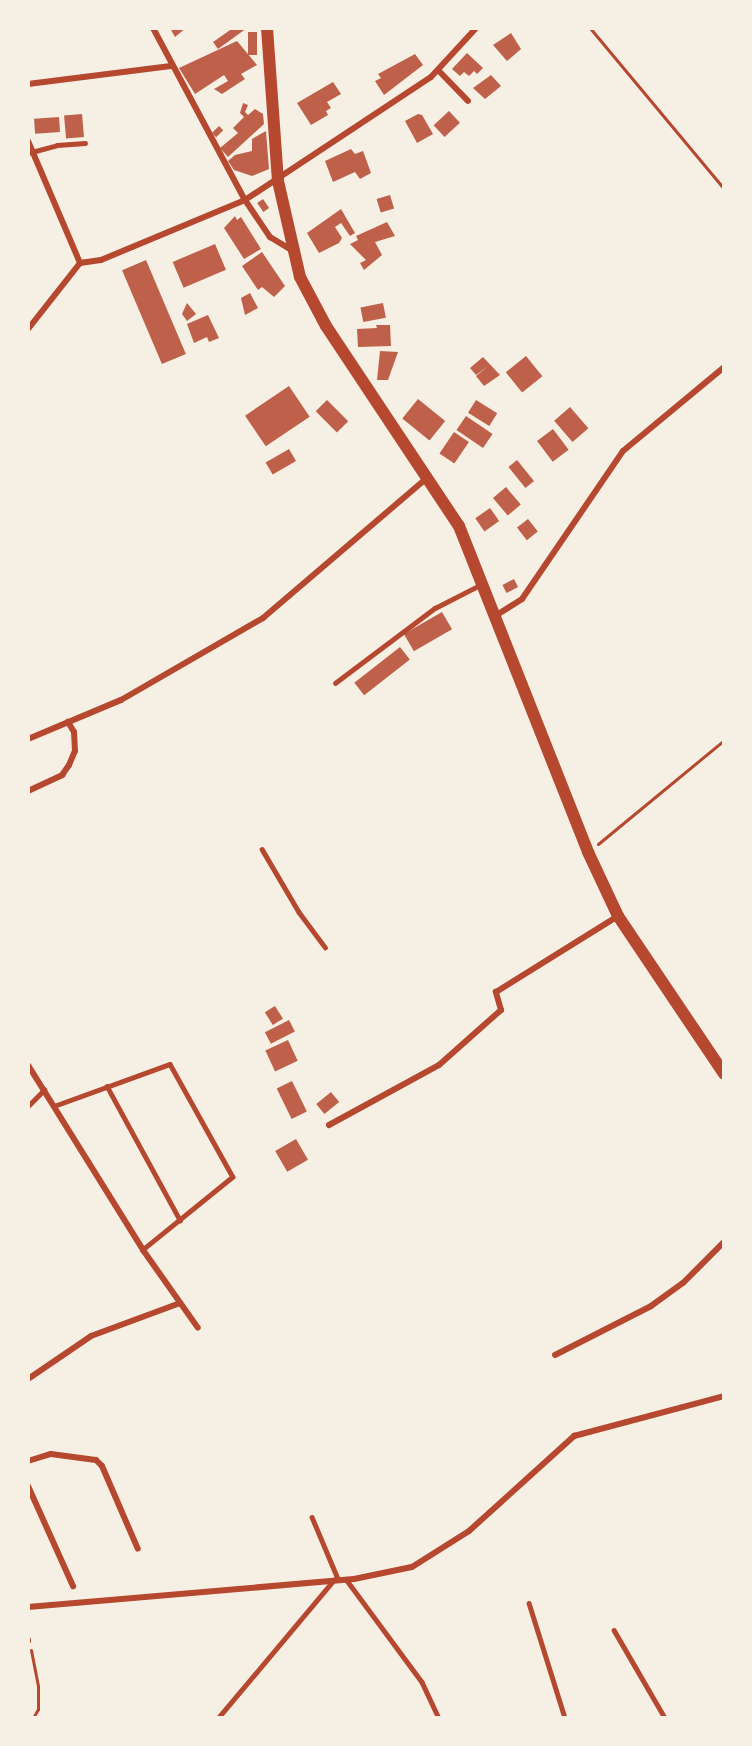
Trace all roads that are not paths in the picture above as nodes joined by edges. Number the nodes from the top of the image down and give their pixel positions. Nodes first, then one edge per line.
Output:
1 (153, 28) edge
2 (267, 28) edge
3 (476, 28) edge
4 (171, 66) junction
5 (438, 70) junction
6 (28, 84) edge
7 (468, 102) dead end
8 (28, 141) edge
9 (85, 143) dead end
10 (31, 152) edge
11 (278, 181) junction
12 (245, 200) junction
13 (290, 249) junction
14 (80, 262) junction
15 (28, 328) edge
16 (723, 367) edge
17 (429, 476) junction
18 (482, 584) junction
19 (495, 616) junction
20 (335, 683) dead end
21 (68, 722) junction
22 (28, 739) edge
23 (28, 791) edge
24 (262, 849) dead end
25 (618, 916) junction
26 (325, 947) dead end
27 (28, 1065) edge
28 (723, 1074) edge
29 (108, 1086) junction
30 (44, 1090) junction
31 (54, 1106) junction
32 (28, 1107) edge
33 (329, 1125) dead end
34 (180, 1220) junction
35 (723, 1242) edge
36 (143, 1250) junction
37 (180, 1303) junction
38 (198, 1328) dead end
39 (555, 1355) dead end
40 (28, 1379) edge
41 (723, 1396) edge
42 (28, 1461) edge
43 (28, 1486) edge
44 (312, 1517) dead end
45 (138, 1549) dead end
46 (346, 1579) junction
47 (336, 1580) junction
48 (73, 1586) dead end
49 (529, 1603) dead end
50 (28, 1607) edge
51 (614, 1630) dead end
52 (218, 1718) edge
53 (439, 1718) edge
54 (565, 1718) edge
55 (666, 1718) edge

1 - 4 street
2 - 11 main road
3 - 5 street
4 - 6 street
4 - 12 street
5 - 7 street
5 - 11 street
8 - 10 street
9 - 10 lane
10 - 14 street
11 - 12 street
11 - 13 main road
12 - 13 street
12 - 14 street
13 - 17 main road
14 - 15 street
16 - 19 street
17 - 18 main road
17 - 21 street
18 - 19 main road
18 - 20 lane
19 - 25 main road
21 - 22 street
21 - 23 street
24 - 26 lane
25 - 28 main road
25 - 33 street
27 - 30 street
29 - 31 lane
29 - 34 lane
29 - 34 lane
30 - 31 street
30 - 32 lane
31 - 36 street
34 - 36 lane
35 - 39 street
36 - 37 street
37 - 38 street
37 - 40 street
41 - 46 street
42 - 45 street
43 - 48 street
44 - 47 lane
46 - 47 street
46 - 53 lane
47 - 50 street
47 - 52 lane
49 - 54 lane
51 - 55 lane

